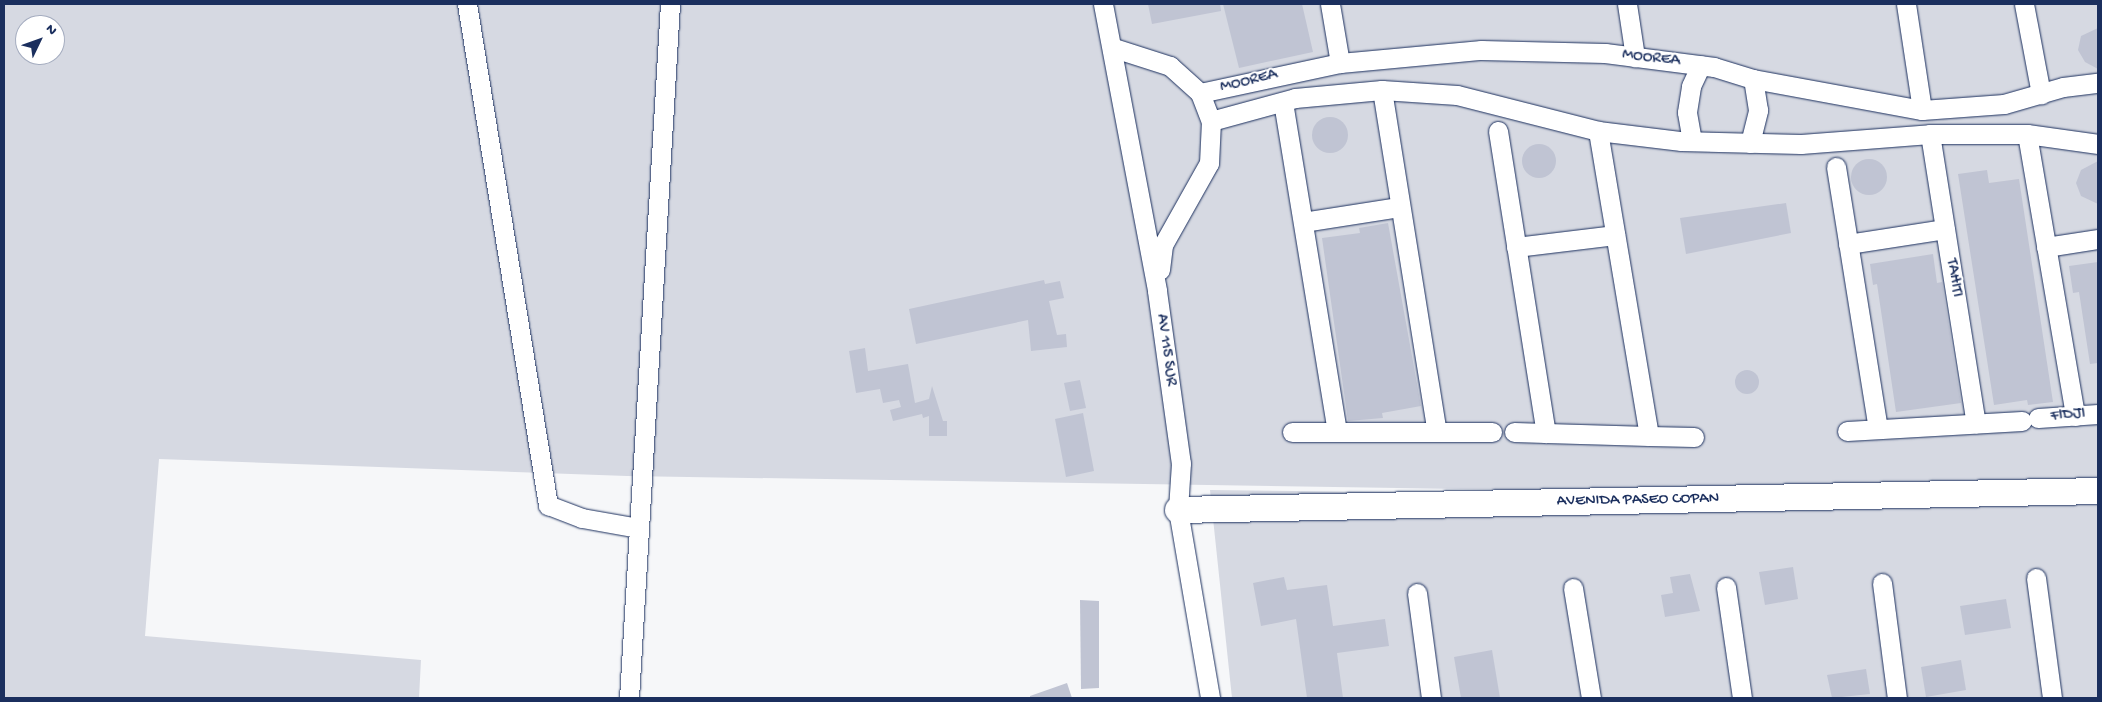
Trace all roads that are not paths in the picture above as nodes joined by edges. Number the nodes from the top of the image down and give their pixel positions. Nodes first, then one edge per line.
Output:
1 (467, 4) edge
2 (670, 4) edge
3 (1103, 4) edge
4 (1330, 4) edge
5 (1627, 4) edge
6 (1906, 4) edge
7 (2024, 4) edge
8 (1114, 48) junction
9 (1635, 57) junction
10 (1340, 63) junction
11 (1701, 65) junction
12 (1268, 76) junction
13 (1753, 79) junction
14 (2098, 84) edge
15 (1382, 90) junction
16 (1200, 93) junction
17 (2041, 94) junction
18 (1277, 103) junction
19 (1922, 110) junction
20 (1211, 121) junction
21 (1498, 131) dead end
22 (1598, 131) junction
23 (1930, 134) junction
24 (2027, 134) junction
25 (1692, 141) junction
26 (1750, 143) junction
27 (2098, 144) edge
28 (1836, 167) dead end
29 (1399, 207) junction
30 (1303, 222) junction
31 (1945, 229) junction
32 (1615, 236) junction
33 (2098, 239) edge
34 (1848, 244) junction
35 (1516, 247) junction
36 (2046, 247) junction
37 (1157, 291) junction
38 (2098, 414) edge
39 (2075, 416) junction
40 (1976, 423) junction
41 (1878, 429) junction
42 (1847, 431) dead end
43 (1292, 432) dead end
44 (1338, 432) junction
45 (1436, 432) junction
46 (1492, 432) dead end
47 (1514, 432) dead end
48 (1546, 433) junction
49 (1649, 436) junction
50 (1694, 437) dead end
51 (2098, 491) edge
52 (1178, 510) junction
53 (639, 528) junction
54 (2036, 578) dead end
55 (1882, 583) dead end
56 (1726, 587) dead end
57 (1573, 588) dead end
58 (1417, 593) dead end
59 (630, 698) edge
60 (1210, 698) edge
61 (1431, 698) edge
62 (1590, 698) edge
63 (1742, 698) edge
64 (1897, 698) edge
65 (2052, 698) edge

1 - 53 street
2 - 53 street
3 - 8 street, AV 115 SUR
4 - 10 street
5 - 9 street
6 - 19 street
7 - 17 street
8 - 16 street
8 - 37 street, AV 115 SUR
9 - 10 street, MOOREA
9 - 11 street, MOOREA
10 - 12 street, MOOREA
11 - 13 street, MOOREA
11 - 25 street
12 - 16 street, MOOREA
12 - 18 street
13 - 19 street, MOOREA
13 - 26 street
14 - 17 street, MOOREA
15 - 18 street
15 - 22 street
15 - 29 street
16 - 20 street
17 - 19 street, MOOREA
18 - 20 street
18 - 30 street
20 - 37 street
21 - 35 street
22 - 25 street
22 - 32 street
23 - 24 street
23 - 26 street
23 - 31 street, TAHITI
24 - 27 street
24 - 36 street
25 - 26 street
28 - 34 street
29 - 30 street
29 - 45 street
30 - 44 street
31 - 34 street
31 - 40 street, TAHITI
32 - 35 street
32 - 49 street
33 - 36 street
34 - 41 street
35 - 48 street
36 - 39 street
37 - 52 street, AV 115 SUR
38 - 39 street, FIDJI
39 - 40 street, FIDJI
40 - 41 street, FIDJI
41 - 42 street, FIDJI
43 - 44 street
44 - 45 street
45 - 46 street
47 - 48 street
48 - 49 street
49 - 50 street
51 - 52 main road, AVENIDA PASEO COPAN
52 - 60 street, AV 115 SUR
53 - 59 street
54 - 65 street
55 - 64 street
56 - 63 street
57 - 62 street
58 - 61 street

